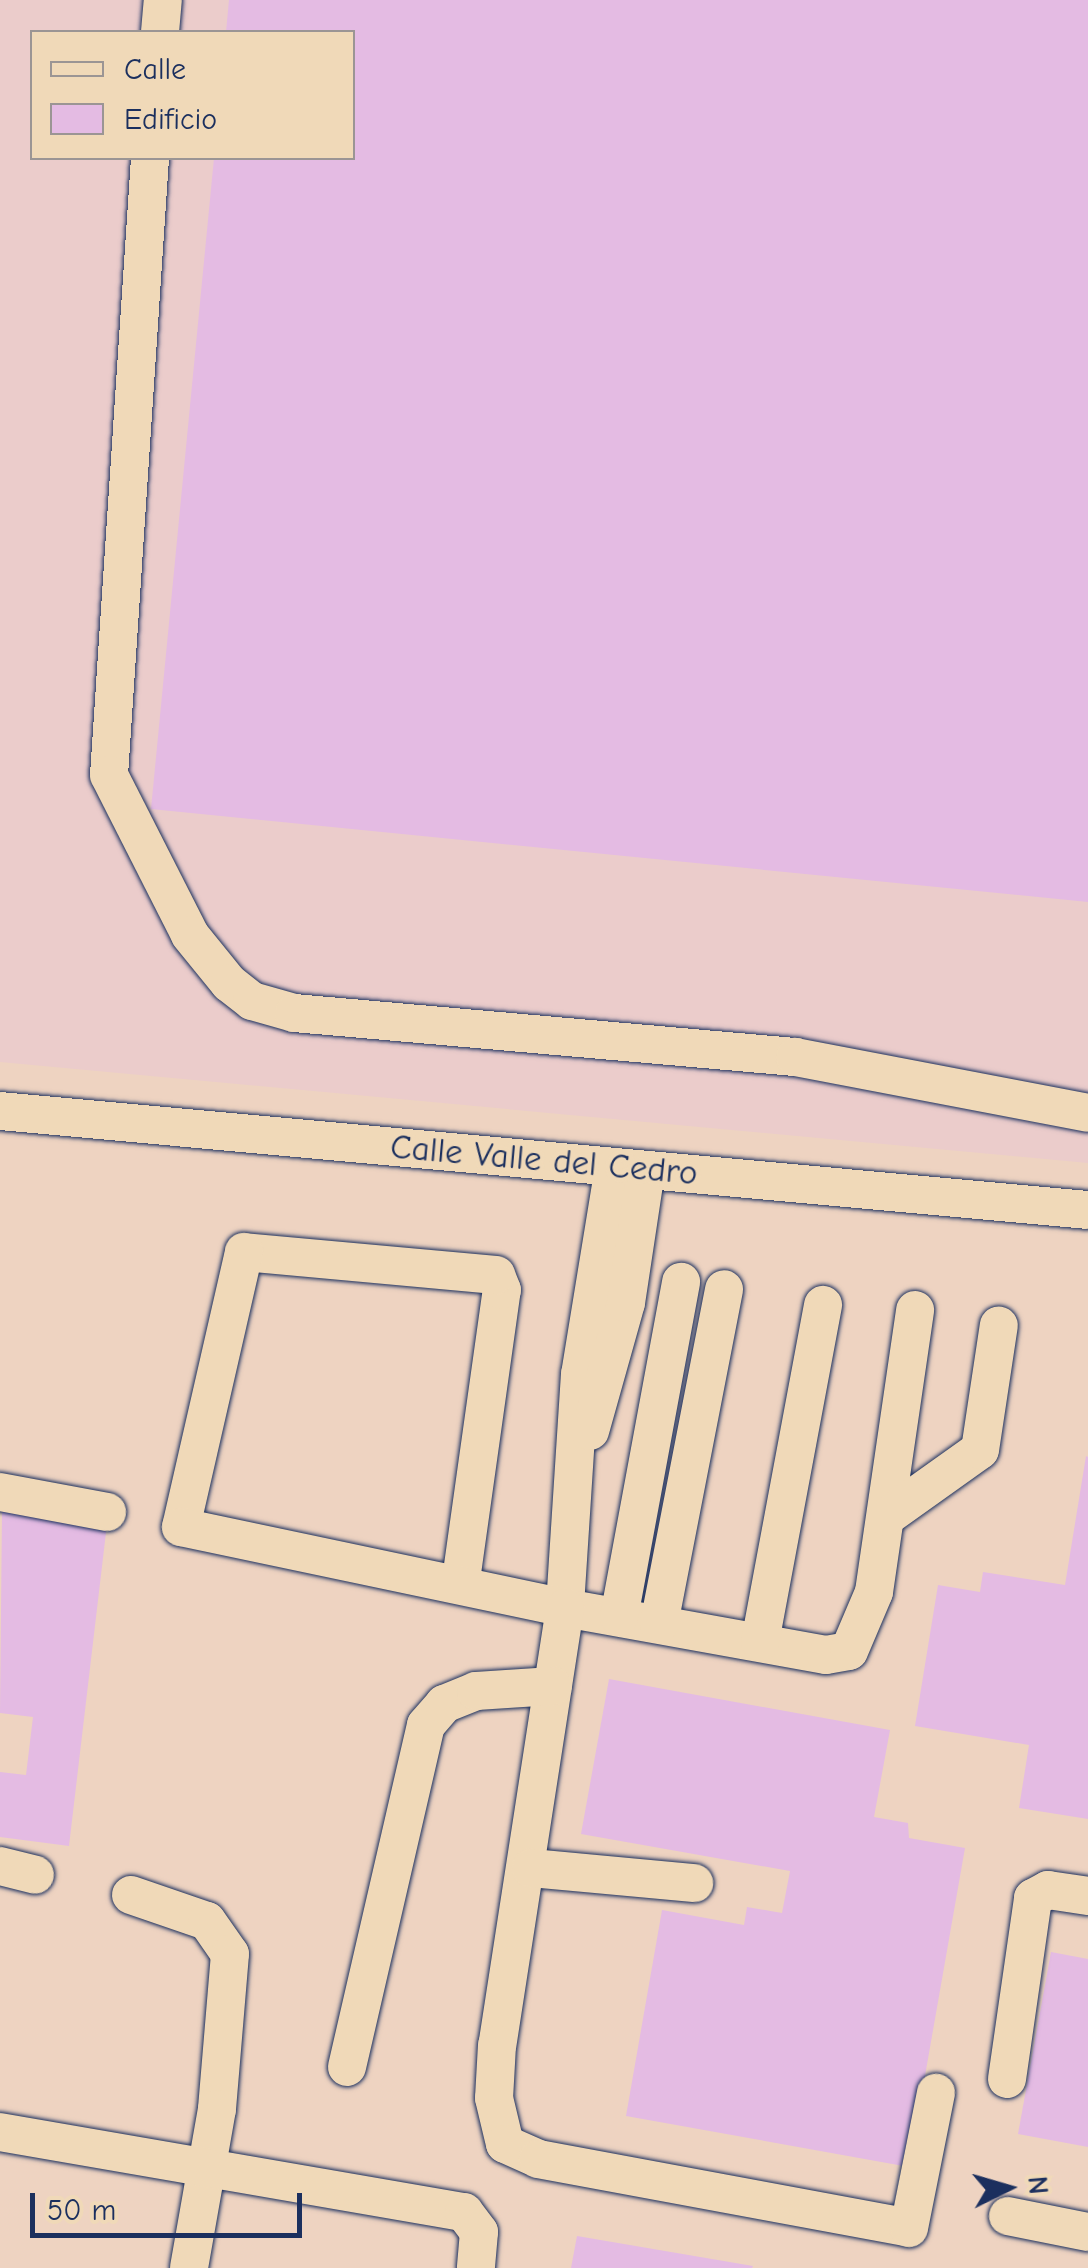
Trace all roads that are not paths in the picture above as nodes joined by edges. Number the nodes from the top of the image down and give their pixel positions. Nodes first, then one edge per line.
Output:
1 (162, 0) edge
2 (160, 30) edge
3 (150, 160) edge
4 (0, 1110) edge
5 (1088, 1114) edge
6 (630, 1168) junction
7 (1088, 1210) edge
8 (681, 1282) dead end
9 (724, 1289) dead end
10 (823, 1305) dead end
11 (915, 1310) dead end
12 (1000, 1325) dead end
13 (0, 1492) edge
14 (107, 1512) dead end
15 (886, 1517) junction
16 (460, 1580) junction
17 (565, 1608) junction
18 (619, 1617) junction
19 (658, 1624) junction
20 (760, 1642) junction
21 (553, 1686) junction
22 (530, 1868) junction
23 (694, 1883) dead end
24 (131, 1895) dead end
25 (1088, 1896) edge
26 (347, 2068) dead end
27 (1007, 2079) dead end
28 (936, 2093) dead end
29 (0, 2132) edge
30 (207, 2169) junction
31 (1008, 2216) dead end
32 (1088, 2232) edge
33 (477, 2259) edge
34 (189, 2268) edge

1 - 2 street
3 - 5 street
4 - 6 street, Calle Valle del Cedro
6 - 7 street, Calle Valle del Cedro
6 - 17 street
8 - 18 street
9 - 19 street
10 - 20 street
11 - 15 street
12 - 15 street
13 - 14 street
15 - 20 street
16 - 16 street
16 - 17 street
17 - 18 street
17 - 21 street
18 - 19 street
19 - 20 street
21 - 22 street
21 - 26 street
22 - 23 street
22 - 28 street
24 - 30 street
25 - 27 street
29 - 30 street
30 - 33 street
30 - 34 street
31 - 32 street

